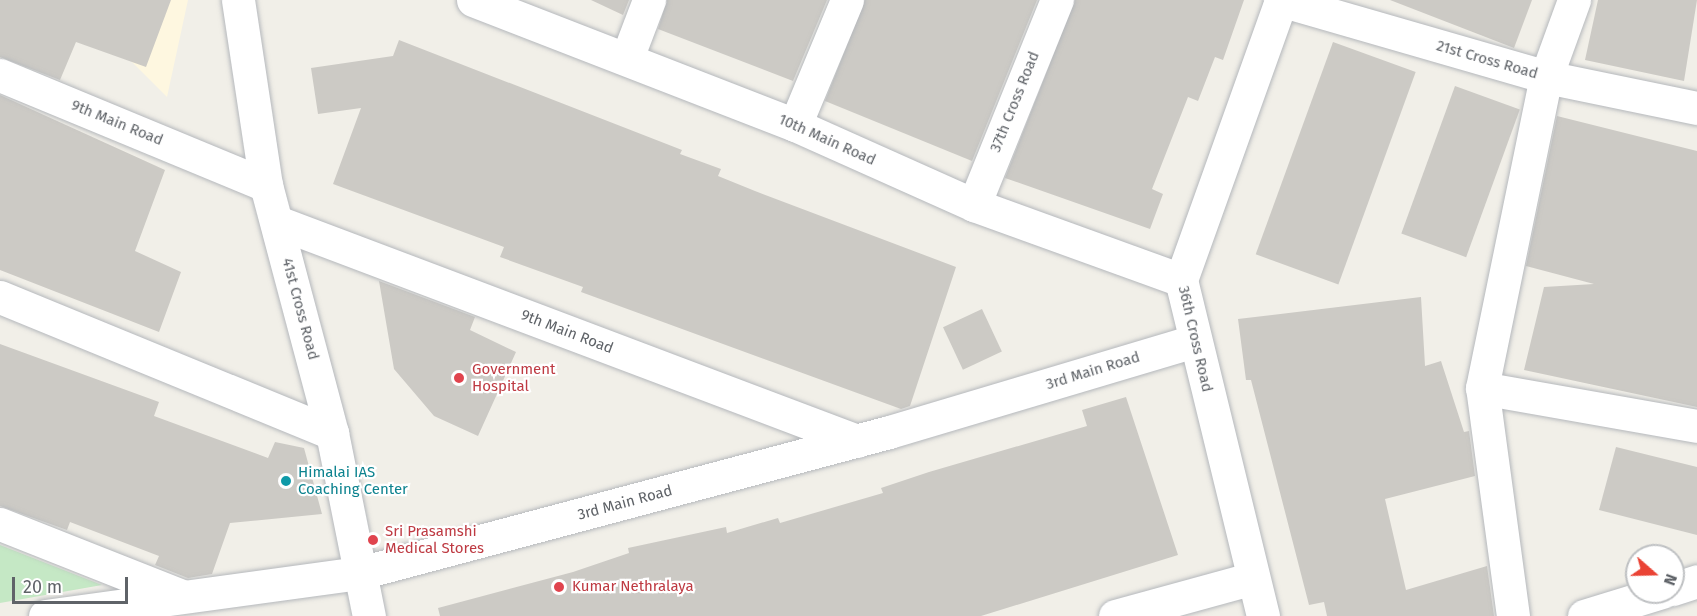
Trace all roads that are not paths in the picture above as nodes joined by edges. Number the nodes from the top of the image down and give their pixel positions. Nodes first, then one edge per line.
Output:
1 (238, 0) edge
2 (473, 0) edge
3 (649, 0) edge
4 (847, 0) edge
5 (1057, 0) edge
6 (1280, 0) edge
7 (1574, 0) edge
8 (627, 58) junction
9 (0, 75) edge
10 (1546, 77) junction
11 (1697, 108) edge
12 (795, 125) junction
13 (267, 185) junction
14 (974, 205) junction
15 (277, 222) junction
16 (1181, 280) junction
17 (0, 297) edge
18 (1195, 341) junction
19 (1482, 388) junction
20 (1697, 426) edge
21 (332, 433) junction
22 (857, 441) junction
23 (0, 524) edge
24 (360, 573) junction
25 (1250, 579) junction
26 (183, 596) junction
27 (1625, 603) edge
28 (45, 616) edge
29 (369, 616) edge
30 (1115, 616) edge
31 (1263, 616) edge
32 (1513, 616) edge
33 (1584, 616) edge

1 - 13 street, 41st Cross Road
2 - 8 street, 10th Main Road
3 - 8 street
4 - 12 street
5 - 14 street, 37th Cross Road
6 - 10 street, 21st Cross Road
6 - 16 street, 36th Cross Road
7 - 10 street
8 - 12 street, 10th Main Road
9 - 13 street, 9th Main Road
10 - 11 street, 21st Cross Road
10 - 19 street
12 - 14 street, 10th Main Road
13 - 15 street, 41st Cross Road
14 - 16 street, 10th Main Road
15 - 21 street, 41st Cross Road
15 - 22 street, 9th Main Road
16 - 18 street, 36th Cross Road
17 - 21 street
18 - 22 street, 3rd Main Road
18 - 25 street, 36th Cross Road
19 - 20 street
19 - 32 street
21 - 24 street, 41st Cross Road
22 - 24 street, 3rd Main Road
23 - 26 street
24 - 26 street, 3rd Main Road
24 - 29 street, 41st Cross Road
25 - 30 street
25 - 31 street, 36th Cross Road
26 - 28 street, 3rd Main Road
27 - 33 street

